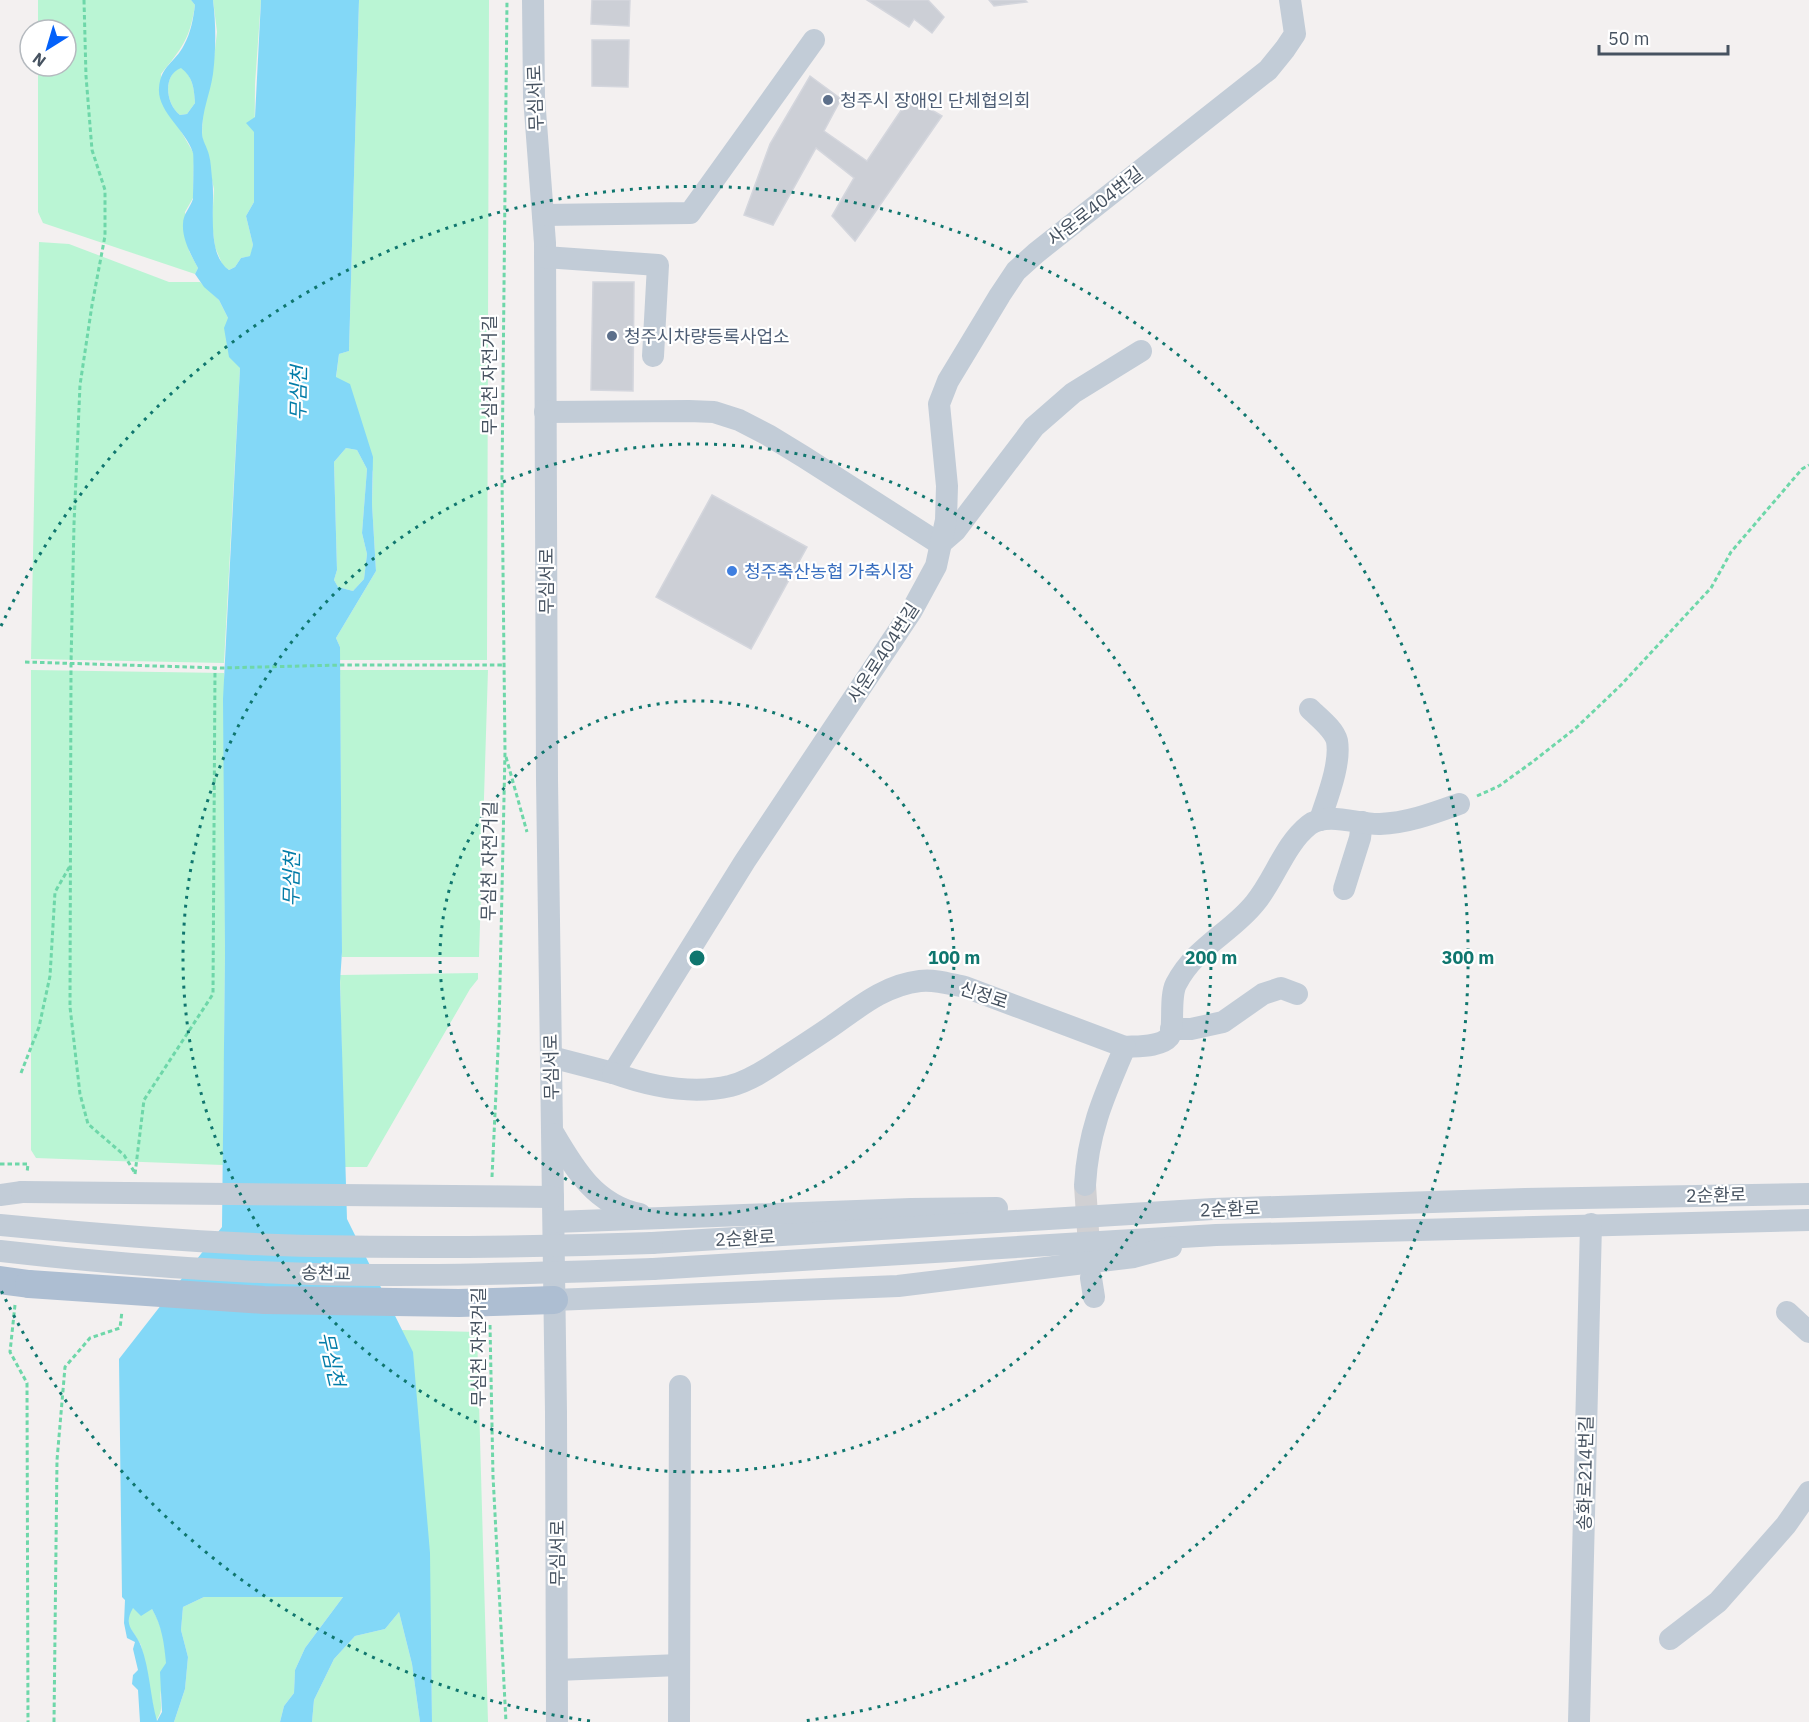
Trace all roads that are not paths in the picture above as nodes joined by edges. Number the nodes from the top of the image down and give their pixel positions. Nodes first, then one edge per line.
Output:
1 (533, 0) edge
2 (1290, 3) edge
3 (814, 40) dead end
4 (543, 215) junction
5 (545, 257) junction
6 (1141, 351) dead end
7 (653, 356) dead end
8 (545, 412) junction
9 (940, 544) junction
10 (1310, 709) dead end
11 (1459, 804) road end
12 (1320, 820) junction
13 (1362, 822) junction
14 (1344, 889) dead end
15 (1297, 994) dead end
16 (1171, 1029) junction
17 (1125, 1047) junction
18 (551, 1057) junction
19 (614, 1073) junction
20 (552, 1131) junction
21 (1085, 1185) tunnel mouth
22 (1809, 1194) edge
23 (0, 1195) edge
24 (553, 1197) junction
25 (1267, 1208) junction
26 (662, 1219) junction
27 (625, 1220) junction
28 (1809, 1220) edge
29 (554, 1222) junction
30 (1591, 1224) junction
31 (0, 1225) edge
32 (1216, 1235) junction
33 (652, 1244) joint
34 (0, 1251) edge
35 (653, 1269) joint
36 (16, 1282) edge
37 (644, 1295) junction
38 (554, 1300) junction
39 (1787, 1312) dead end
40 (1809, 1332) edge
41 (680, 1386) dead end
42 (1809, 1492) edge
43 (1670, 1639) dead end
44 (679, 1665) junction
45 (557, 1670) junction
46 (557, 1722) edge
47 (679, 1722) edge
48 (1579, 1722) edge

1 - 4 street, 무심서로
2 - 9 street, 사운로404번길
3 - 4 street
4 - 5 street, 무심서로
5 - 7 street
5 - 8 street, 무심서로
6 - 9 street
8 - 9 street
8 - 18 street, 무심서로
9 - 19 street, 사운로404번길
10 - 12 street
11 - 13 street
12 - 13 street
12 - 16 street
13 - 14 street
15 - 16 street
16 - 17 street
17 - 19 street, 신정로
17 - 21 street
18 - 19 street
18 - 20 street, 무심서로
20 - 24 street, 무심서로
20 - 26 street
22 - 25 street, 2순환로
23 - 24 street, bridge
24 - 29 street, 무심서로
25 - 26 street
25 - 33 street, 2순환로
26 - 27 street
27 - 29 street
27 - 37 street
28 - 30 street, 2순환로
29 - 38 street, 무심서로
30 - 32 street, 2순환로
30 - 48 street, 송화로214번길
31 - 33 street, 송천교, bridge
32 - 35 street, 2순환로
32 - 37 street
34 - 35 street, 송천교, bridge
36 - 38 main road, bridge
37 - 38 street
38 - 45 street, 무심서로
39 - 40 street
41 - 44 street
42 - 43 street
44 - 45 street
44 - 47 street
45 - 46 street, 무심서로

